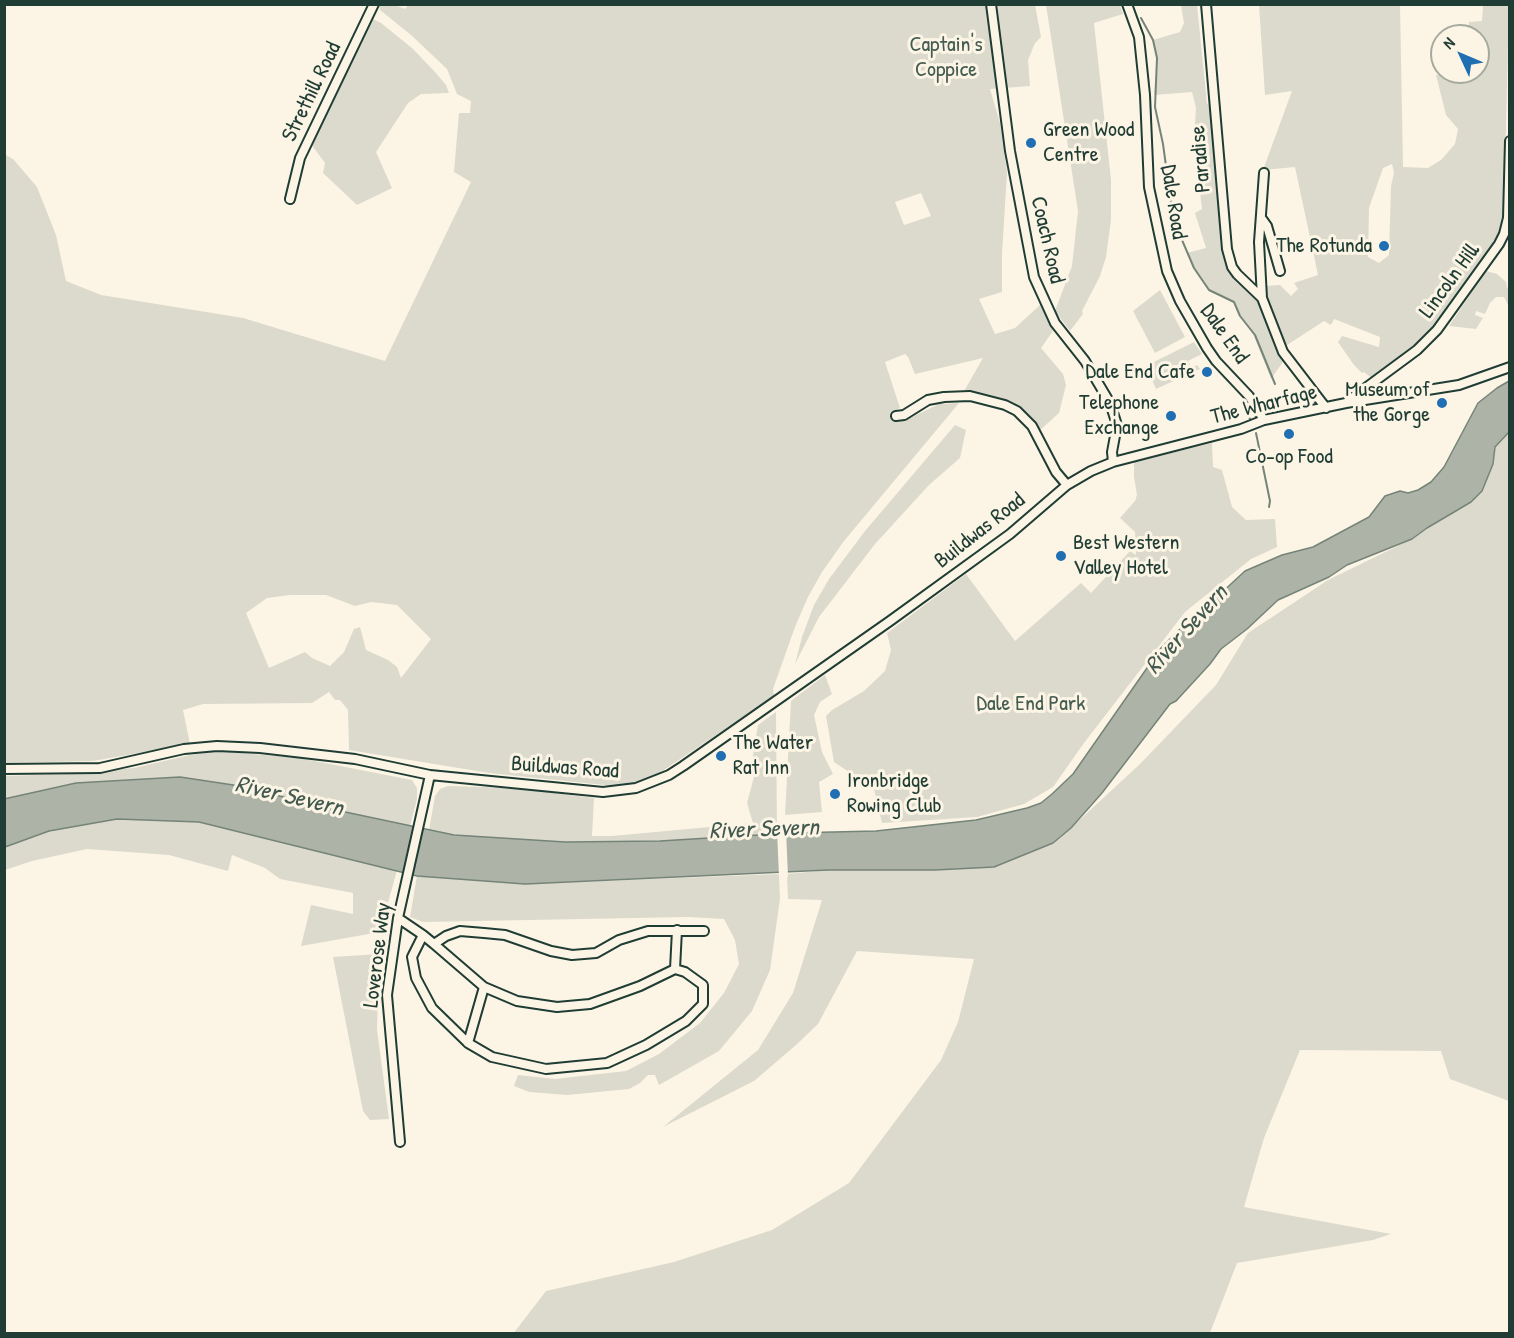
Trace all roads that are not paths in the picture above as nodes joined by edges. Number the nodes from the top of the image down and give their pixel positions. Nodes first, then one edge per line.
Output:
1 (374, 4) edge
2 (991, 4) edge
3 (1127, 4) edge
4 (1206, 4) edge
5 (1509, 141) edge
6 (1264, 173) dead end
7 (290, 199) dead end
8 (1262, 219) junction
9 (1506, 236) edge
10 (1165, 262) joint
11 (1280, 272) dead end
12 (1262, 298) junction
13 (1509, 367) edge
14 (1346, 403) junction
15 (1326, 408) junction
16 (902, 417) dead end
17 (1264, 420) junction
18 (1113, 462) junction
19 (1067, 485) junction
20 (4, 769) edge
21 (430, 775) junction
22 (398, 918) junction
23 (677, 930) junction
24 (704, 931) dead end
25 (423, 935) junction
26 (434, 945) junction
27 (675, 969) junction
28 (484, 987) junction
29 (468, 1043) junction
30 (400, 1142) dead end

1 - 7 street, Strethill Road
2 - 18 street, Coach Road
3 - 10 street, Dale Road
4 - 12 street, Paradise
5 - 9 street, Lincoln Hill
6 - 8 street, Paradise
8 - 11 street
8 - 12 street, Paradise
9 - 14 street, Lincoln Hill
10 - 17 street, Dale End
12 - 15 street, Paradise
13 - 14 street, The Wharfage
14 - 15 street, The Wharfage
15 - 17 street, The Wharfage
16 - 19 street
17 - 18 street, The Wharfage
18 - 19 street, The Wharfage
19 - 21 street, Buildwas Road
20 - 21 street, Buildwas Road
21 - 22 street, Loverose Way
22 - 25 street
22 - 30 street, Loverose Way
23 - 24 street
23 - 26 street
23 - 27 street
25 - 26 street
25 - 29 street
26 - 28 street
27 - 28 street
27 - 29 street
28 - 29 street

